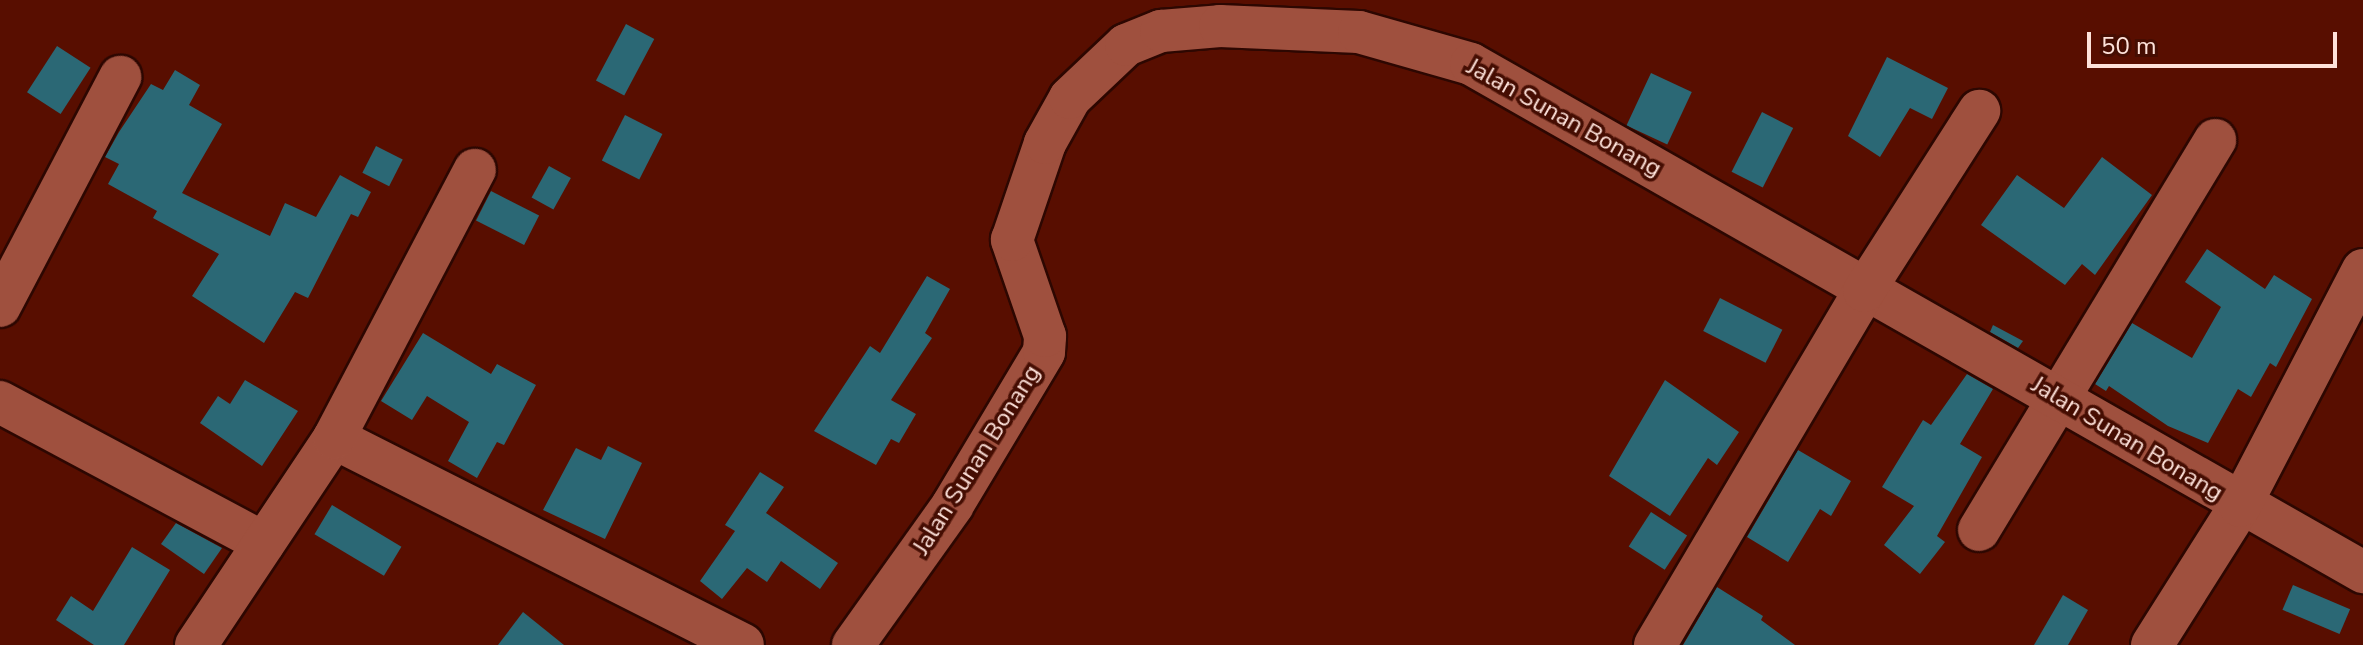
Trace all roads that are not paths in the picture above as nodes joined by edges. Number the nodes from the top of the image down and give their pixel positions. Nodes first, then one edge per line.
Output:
1 (120, 77) dead end
2 (1979, 111) dead end
3 (2215, 140) dead end
4 (475, 170) dead end
5 (2363, 270) edge
6 (1864, 291) junction
7 (0, 306) edge
8 (2059, 396) junction
9 (0, 402) edge
10 (334, 438) junction
11 (2240, 506) junction
12 (1979, 530) dead end
13 (264, 543) junction
14 (2363, 572) edge
15 (196, 645) edge
16 (743, 645) edge
17 (853, 645) edge
18 (1655, 645) edge
19 (2152, 645) edge

1 - 7 street
2 - 6 street
3 - 8 street
4 - 10 street
5 - 11 street
6 - 8 street, Jalan Sunan Bonang
6 - 17 street, Jalan Sunan Bonang
6 - 18 street
8 - 11 street, Jalan Sunan Bonang
8 - 12 street
9 - 13 street
10 - 13 street
10 - 16 street
11 - 14 street, Jalan Sunan Bonang
11 - 19 street
13 - 15 street

